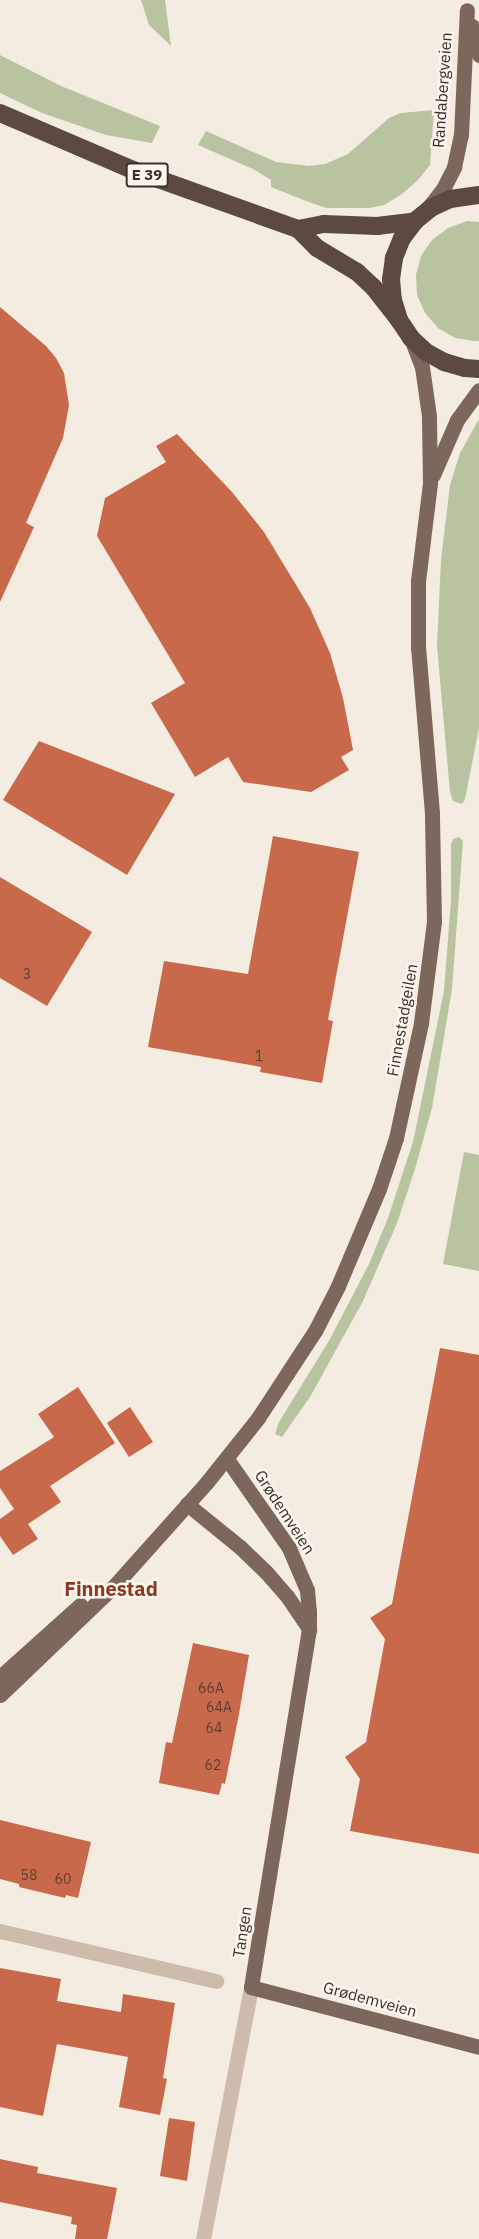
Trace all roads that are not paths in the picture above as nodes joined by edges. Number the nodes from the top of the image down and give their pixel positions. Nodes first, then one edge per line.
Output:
1 (466, 5) edge
2 (479, 55) edge
3 (0, 113) edge
4 (479, 195) edge
5 (415, 222) junction
6 (298, 229) junction
7 (399, 320) junction
8 (411, 338) junction
9 (479, 369) edge
10 (479, 390) edge
11 (430, 483) junction
12 (227, 1459) junction
13 (187, 1504) junction
14 (309, 1629) junction
15 (0, 1677) edge
16 (0, 1695) edge
17 (0, 1930) edge
18 (216, 1981) dead end
19 (251, 1987) junction
20 (479, 2047) edge
21 (203, 2239) edge

1 - 2 main road, Randabergveien
1 - 5 main road, Randabergveien
3 - 6 highway, E 39
4 - 5 highway, E 39
5 - 6 highway, E 39
5 - 7 highway, E 39
6 - 7 highway, E 39
7 - 8 highway, E 39
8 - 9 highway, E 39
8 - 11 main road, Finnestadgeilen
10 - 11 main road, Finnestadgeilen
11 - 12 main road, Finnestadgeilen
12 - 13 main road, Finnestadgeilen
12 - 14 main road, Grødemveien
13 - 14 main road
13 - 15 main road, Finnestadgeilen
13 - 16 main road, Finnestadgeilen
14 - 19 main road, Tangen
17 - 18 street
19 - 20 main road, Grødemveien
19 - 21 street, Tangen

